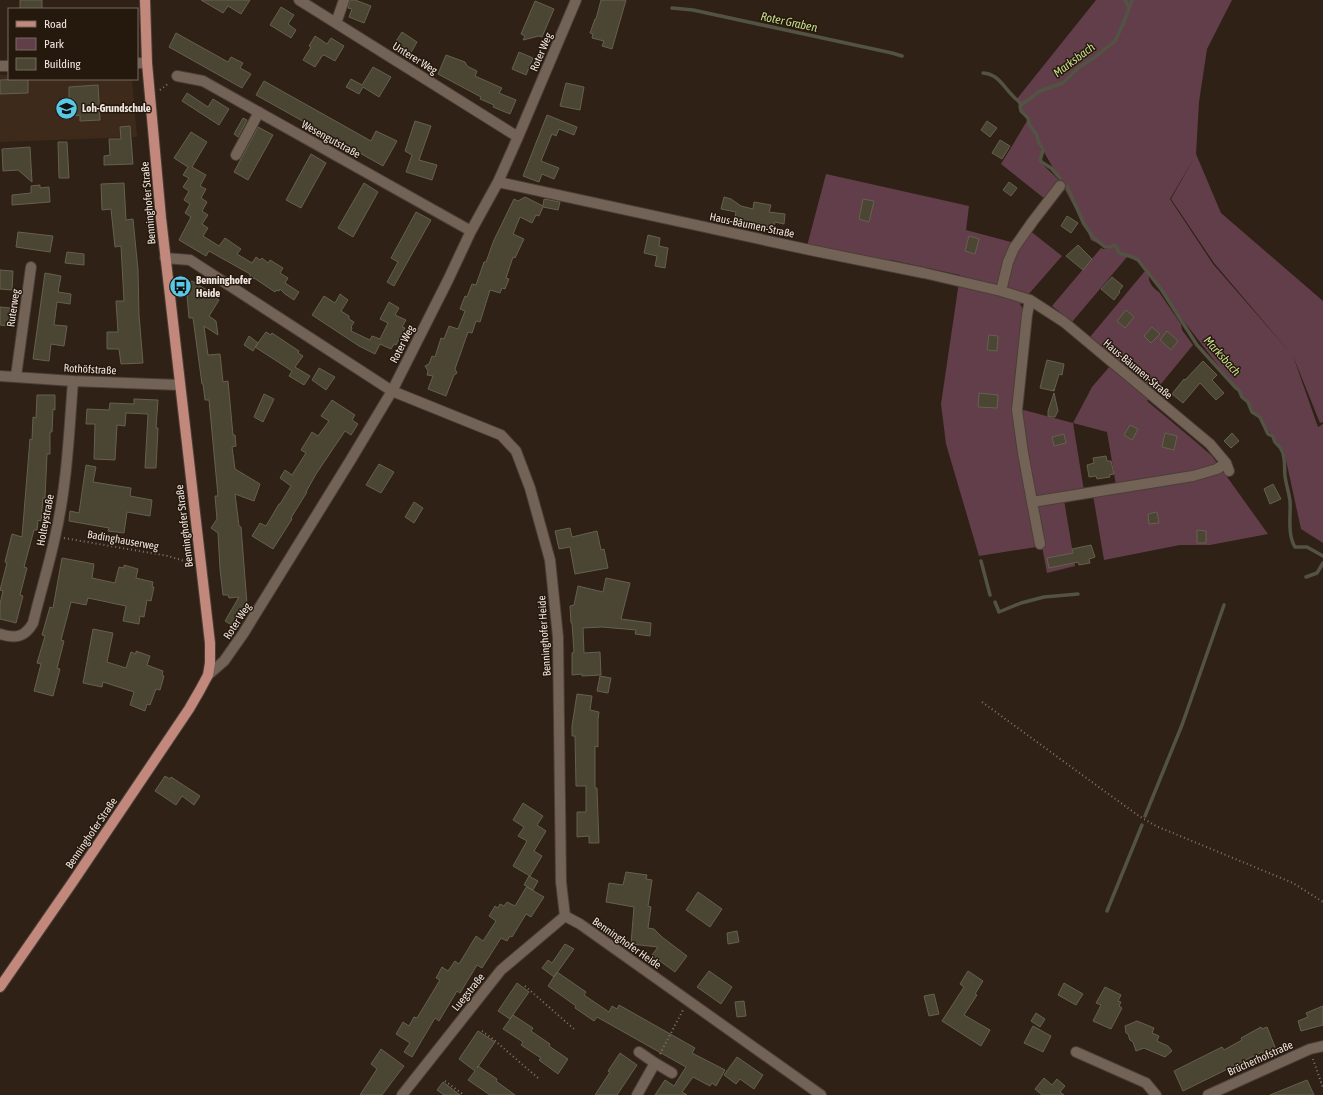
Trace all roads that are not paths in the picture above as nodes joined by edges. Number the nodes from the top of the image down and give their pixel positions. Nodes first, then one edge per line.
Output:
1 (145, 0) edge
2 (299, 0) edge
3 (344, 0) edge
4 (576, 0) edge
5 (336, 23) junction
6 (142, 63) edge
7 (177, 76) dead end
8 (259, 112) junction
9 (518, 137) junction
10 (236, 155) dead end
11 (498, 182) junction
12 (1060, 186) dead end
13 (471, 231) junction
14 (165, 258) junction
15 (31, 267) dead end
16 (1001, 291) junction
17 (1030, 300) junction
18 (0, 376) edge
19 (16, 376) junction
20 (73, 381) junction
21 (180, 385) junction
22 (392, 391) junction
23 (1032, 502) junction
24 (1040, 544) dead end
25 (0, 634) edge
26 (208, 675) junction
27 (565, 916) junction
28 (0, 987) edge
29 (1323, 1046) edge
30 (639, 1052) dead end
31 (1076, 1052) dead end
32 (655, 1063) junction
33 (672, 1073) dead end
34 (402, 1095) edge
35 (637, 1095) edge
36 (821, 1095) edge
37 (1156, 1095) edge
38 (1208, 1095) edge

1 - 6 main road, Benninghofer Straße
2 - 5 street, Unterer Weg
3 - 5 street
4 - 9 street, Roter Weg
5 - 9 street, Unterer Weg
6 - 14 main road, Benninghofer Straße
7 - 8 street, Wesengutstraße
8 - 10 street
8 - 13 street, Wesengutstraße
9 - 11 street, Roter Weg
11 - 13 street, Roter Weg
11 - 16 street, Haus-Bäumen-Straße
12 - 16 street
13 - 22 street, Roter Weg
14 - 21 main road, Benninghofer Straße
14 - 22 street, Benninghofer Heide
15 - 19 street, Ruterweg
16 - 17 street, Haus-Bäumen-Straße
17 - 23 street
17 - 23 street, Haus-Bäumen-Straße
18 - 19 street, Rothöfstraße
19 - 20 street, Rothöfstraße
20 - 21 street, Rothöfstraße
20 - 25 street, Holteystraße
21 - 26 main road, Benninghofer Straße
22 - 26 street, Roter Weg
22 - 27 street, Benninghofer Heide
23 - 24 street
26 - 28 main road, Benninghofer Straße
27 - 34 street, Luegstraße
27 - 36 street, Benninghofer Heide
29 - 38 street, Brücherhofstraße
30 - 32 street
31 - 37 street
32 - 33 street
32 - 35 street

